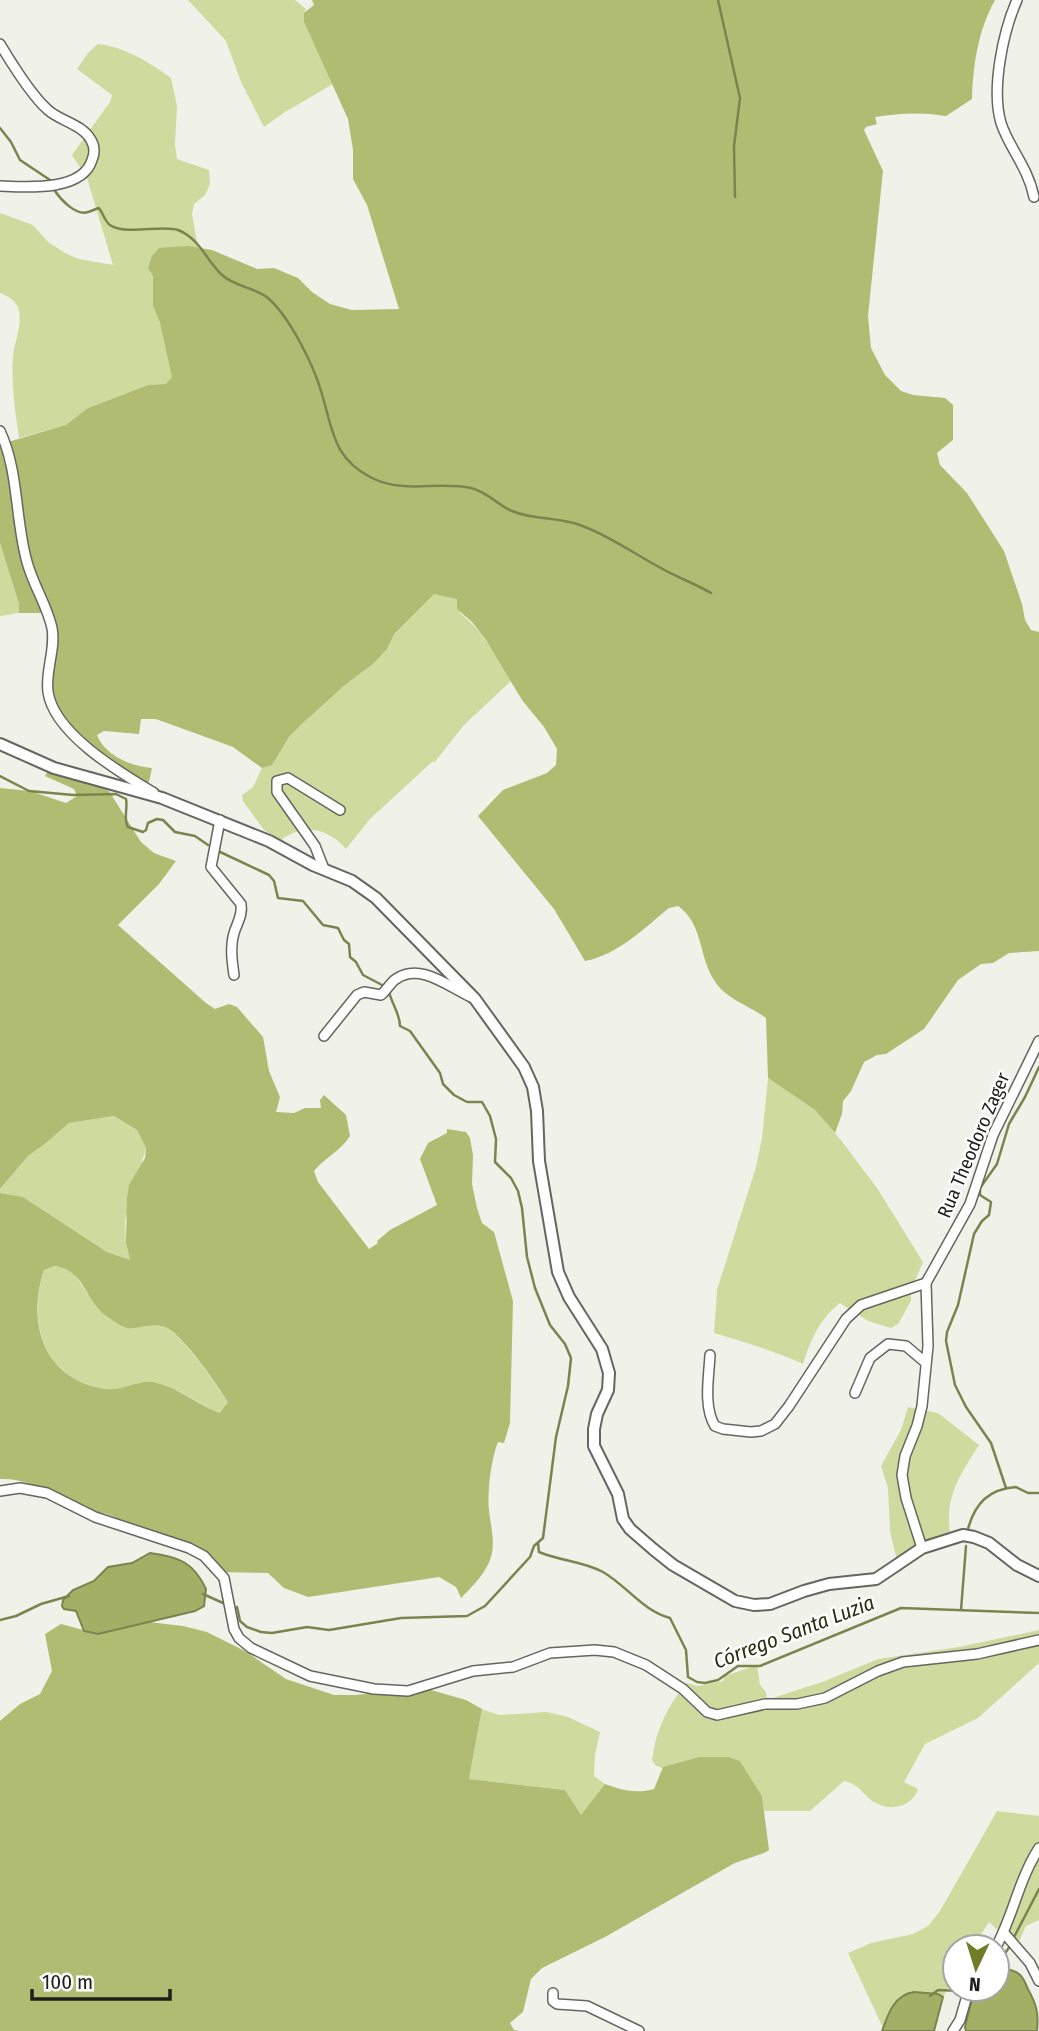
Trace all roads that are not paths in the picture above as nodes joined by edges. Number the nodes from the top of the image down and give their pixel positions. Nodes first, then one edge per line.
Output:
1 (1017, 0) edge
2 (0, 44) edge
3 (0, 186) edge
4 (1034, 197) dead end
5 (0, 431) edge
6 (0, 744) edge
7 (162, 798) junction
8 (340, 810) dead end
9 (219, 820) junction
10 (324, 869) junction
11 (234, 975) dead end
12 (475, 999) junction
13 (324, 1036) dead end
14 (1039, 1041) edge
15 (926, 1283) junction
16 (710, 1354) dead end
17 (926, 1363) junction
18 (855, 1393) dead end
19 (0, 1491) edge
20 (922, 1548) junction
21 (1039, 1576) edge
22 (1039, 1640) edge
23 (1039, 1848) edge
24 (1004, 1933) edge
25 (1011, 1941) edge
26 (1039, 1981) edge
27 (553, 1993) dead end
28 (965, 2003) edge
29 (639, 2031) edge
30 (953, 2031) edge

1 - 4 street
2 - 3 street
5 - 7 street
6 - 7 street
7 - 9 street
8 - 10 street
9 - 10 street
9 - 11 street
10 - 12 street
12 - 13 street
12 - 20 street
14 - 15 street, Rua Theodoro Zager
15 - 16 street
15 - 17 street, Rua Theodoro Zager
17 - 18 street
17 - 20 street, Rua Theodoro Zager
19 - 22 street
20 - 21 street
23 - 24 street
25 - 26 street
27 - 29 street
28 - 30 street

